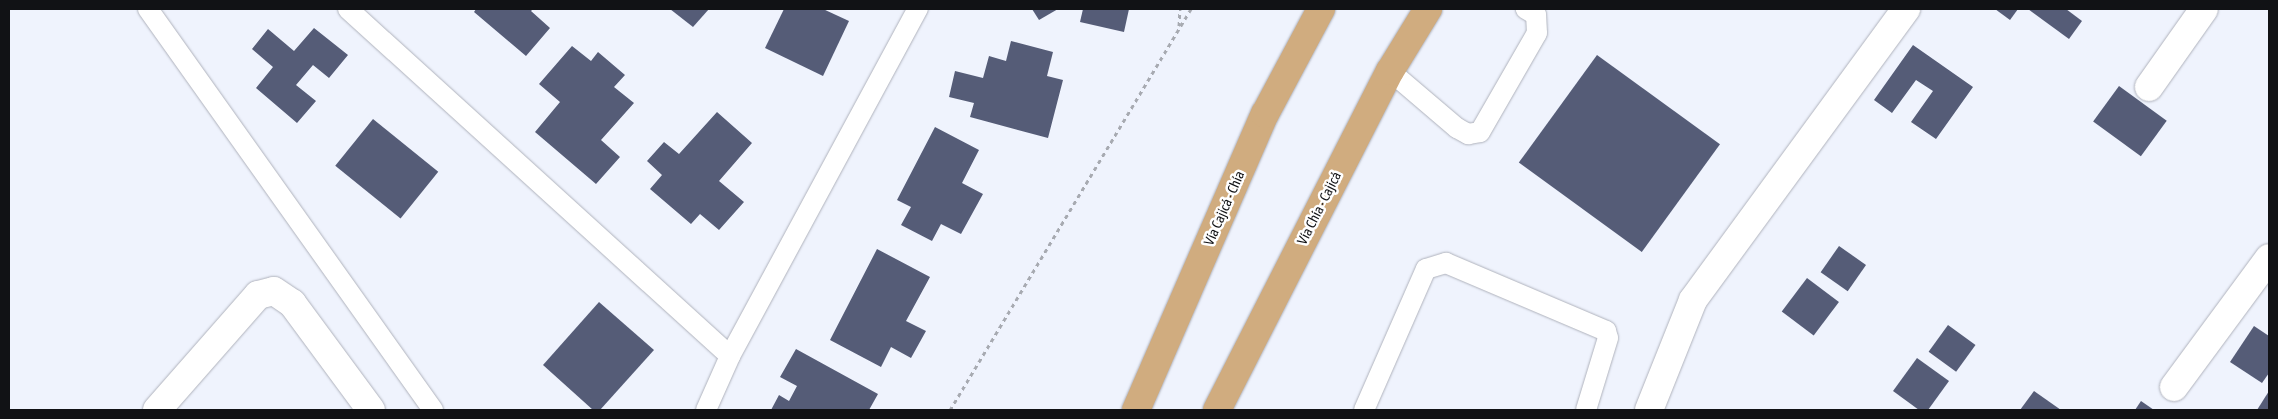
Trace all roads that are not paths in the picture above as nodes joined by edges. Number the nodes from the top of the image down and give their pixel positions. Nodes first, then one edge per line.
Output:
1 (148, 9) edge
2 (348, 9) edge
3 (918, 9) edge
4 (1321, 9) edge
5 (1428, 9) edge
6 (1526, 9) edge
7 (1906, 9) edge
8 (2204, 9) edge
9 (1390, 71) junction
10 (2149, 87) dead end
11 (2269, 258) edge
12 (730, 356) junction
13 (2174, 387) dead end
14 (157, 410) edge
15 (371, 410) edge
16 (433, 410) edge
17 (706, 410) edge
18 (1136, 410) edge
19 (1218, 410) edge
20 (1364, 410) edge
21 (1586, 410) edge
22 (1649, 410) edge

1 - 16 lane
2 - 12 lane
3 - 12 lane
4 - 18 highway, Vía Cajicá - Chía
5 - 9 highway, Vía Chía - Cajicá
6 - 9 lane
7 - 22 street
8 - 10 street
9 - 19 highway, Vía Chía - Cajicá
11 - 13 street
12 - 17 lane
14 - 15 street
20 - 21 lane

